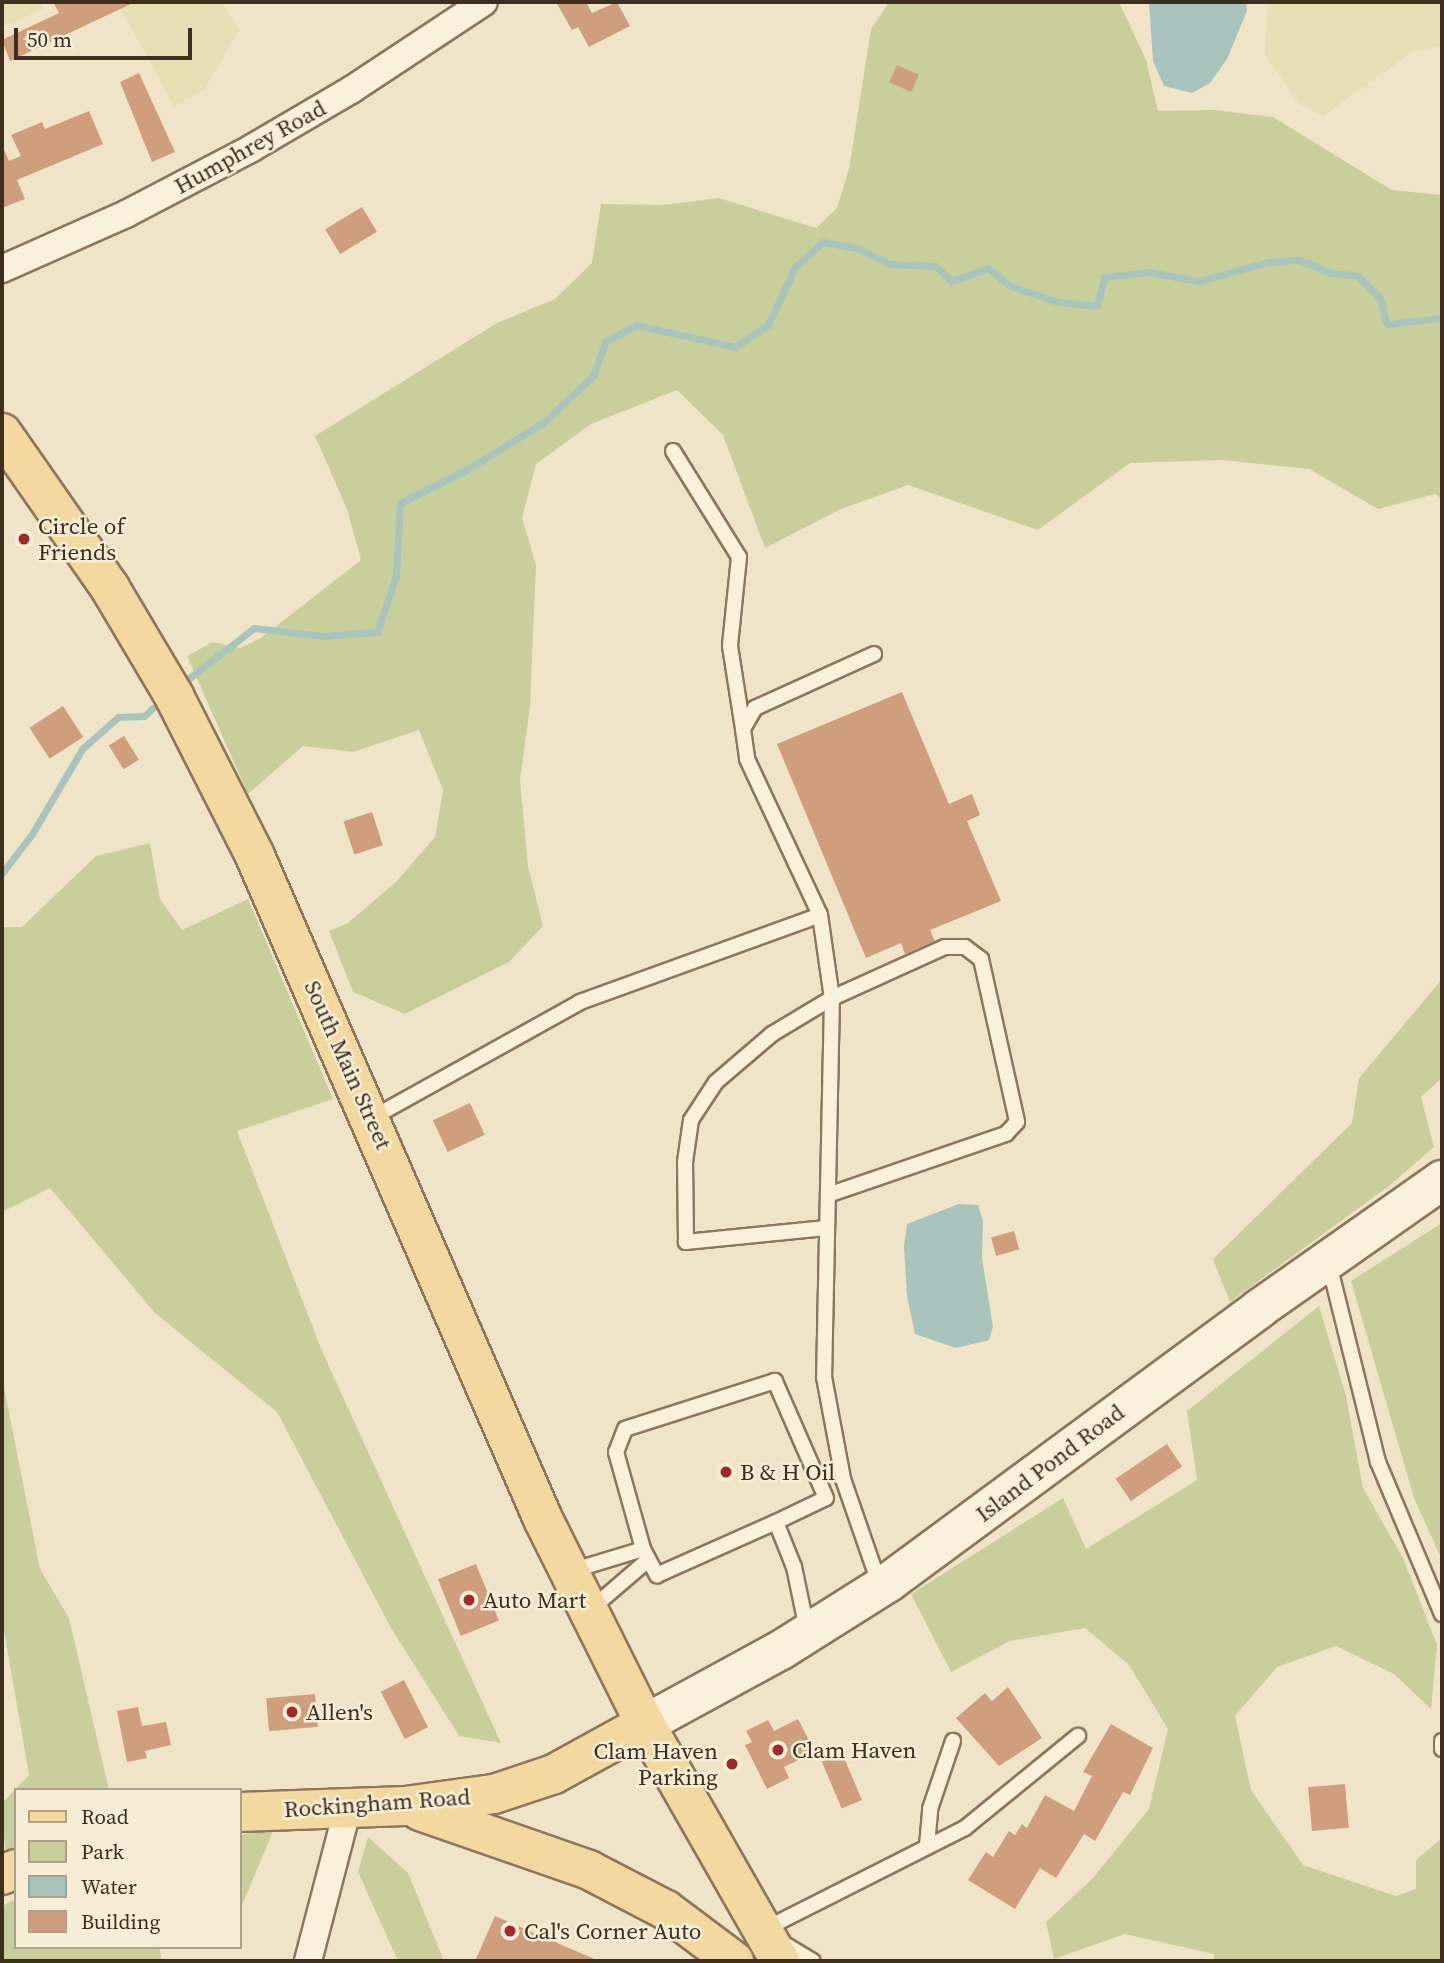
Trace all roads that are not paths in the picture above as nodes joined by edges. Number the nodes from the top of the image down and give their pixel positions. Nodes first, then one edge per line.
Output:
1 (484, 2) edge
2 (2, 269) edge
3 (3, 438) edge
4 (673, 451) dead end
5 (874, 654) dead end
6 (743, 729) junction
7 (820, 915) junction
8 (832, 998) junction
9 (372, 1118) junction
10 (1442, 1181) edge
11 (828, 1195) junction
12 (826, 1228) junction
13 (1328, 1259) junction
14 (776, 1521) junction
15 (645, 1554) junction
16 (569, 1572) junction
17 (881, 1588) junction
18 (588, 1611) junction
19 (1442, 1614) edge
20 (808, 1633) junction
21 (645, 1724) junction
22 (1078, 1735) dead end
23 (953, 1741) dead end
24 (1442, 1741) edge
25 (1442, 1749) edge
26 (405, 1806) junction
27 (348, 1807) junction
28 (242, 1812) edge
29 (927, 1846) junction
30 (772, 1946) edge
31 (308, 1961) edge
32 (734, 1961) edge
33 (813, 1961) edge

1 - 2 street, Humphrey Road
3 - 9 main road, South Main Street
4 - 6 lane
5 - 6 lane
6 - 7 lane
7 - 8 lane
7 - 9 lane
8 - 11 lane
8 - 11 lane
8 - 12 lane
9 - 16 main road, South Main Street
10 - 13 street, Island Pond Road
11 - 12 lane
12 - 17 lane
13 - 17 street, Island Pond Road
13 - 19 lane
14 - 15 lane
14 - 15 lane
14 - 20 lane
15 - 16 lane
15 - 18 lane
16 - 18 main road, South Main Street
17 - 20 street, Island Pond Road
18 - 21 main road, South Main Street
20 - 21 street, Island Pond Road
21 - 26 main road, Rockingham Road
21 - 30 main road
22 - 29 lane
23 - 29 lane
24 - 25 lane
26 - 27 main road, Rockingham Road
26 - 32 main road
27 - 28 main road, Rockingham Road
27 - 31 street
29 - 30 lane
30 - 33 lane

